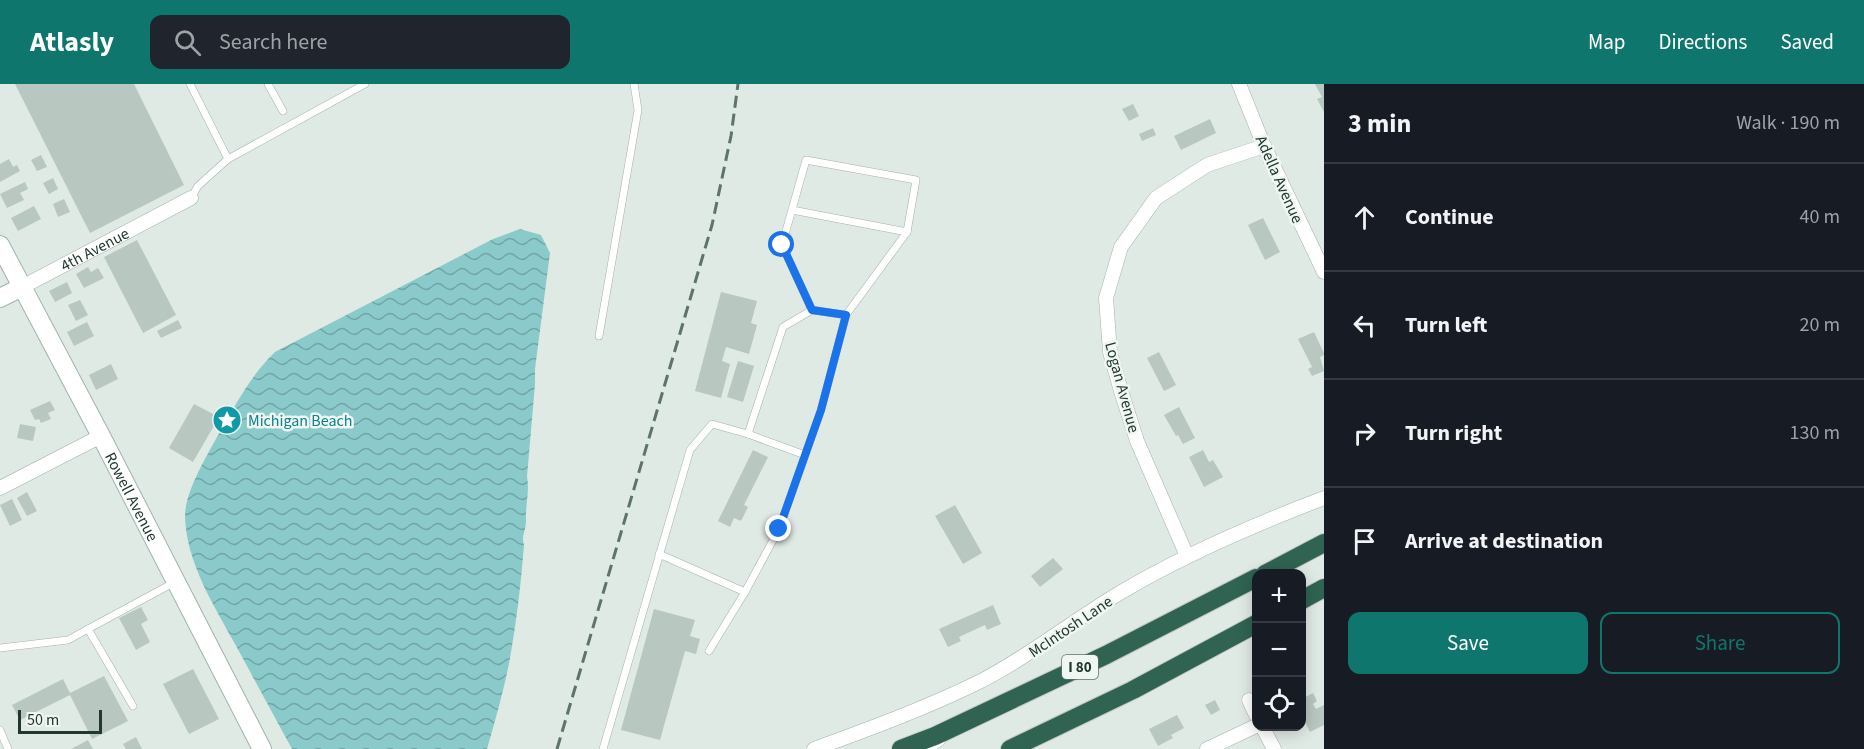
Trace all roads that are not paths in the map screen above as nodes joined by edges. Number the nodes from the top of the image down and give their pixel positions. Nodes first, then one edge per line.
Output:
1 (190, 84) edge
2 (268, 84) edge
3 (365, 84) edge
4 (634, 84) edge
5 (1239, 84) edge
6 (283, 111) dead end
7 (1264, 146) junction
8 (228, 159) junction
9 (191, 198) joint
10 (792, 210) junction
11 (907, 232) junction
12 (0, 245) edge
13 (1324, 272) edge
14 (22, 287) junction
15 (0, 298) edge
16 (812, 310) junction
17 (846, 315) junction
18 (599, 336) dead end
19 (748, 434) junction
20 (101, 436) junction
21 (805, 455) junction
22 (0, 488) edge
23 (1324, 498) edge
24 (1324, 543) edge
25 (659, 554) junction
26 (1187, 556) junction
27 (1273, 569) edge
28 (1252, 581) edge
29 (175, 582) junction
30 (1324, 588) edge
31 (745, 592) junction
32 (1306, 598) edge
33 (1252, 627) edge
34 (88, 629) junction
35 (0, 648) edge
36 (709, 651) dead end
37 (1249, 700) dead end
38 (133, 706) dead end
39 (1252, 706) edge
40 (986, 712) junction
41 (1252, 728) edge
42 (0, 730) edge
43 (1265, 731) edge
44 (8, 749) edge
45 (262, 749) edge
46 (603, 749) edge
47 (814, 749) edge
48 (901, 749) edge
49 (930, 749) edge
50 (1010, 749) edge
51 (1207, 749) edge
52 (1274, 749) edge

1 - 8 lane
2 - 6 lane
3 - 8 lane
4 - 18 lane
5 - 7 street, Adella Avenue
7 - 13 street, Adella Avenue
7 - 26 street, Logan Avenue
8 - 9 lane
9 - 14 street, 4th Avenue
10 - 11 lane
10 - 11 lane
10 - 16 lane
11 - 17 lane
12 - 14 street, Rowell Avenue
14 - 15 street, 4th Avenue
14 - 20 street, Rowell Avenue
16 - 17 lane
16 - 19 lane
17 - 21 lane
19 - 21 lane
19 - 25 lane
20 - 22 street
20 - 29 street, Rowell Avenue
21 - 31 lane
23 - 26 street, McIntosh Lane
24 - 27 highway
25 - 31 lane
25 - 46 lane
26 - 47 street, McIntosh Lane
28 - 40 highway, I 80
29 - 34 lane
29 - 45 street, Rowell Avenue
30 - 32 highway
31 - 36 lane
33 - 50 highway
34 - 35 lane
34 - 38 lane
37 - 39 street
40 - 48 highway, I 80
40 - 49 lane
41 - 51 street
42 - 44 lane
43 - 52 street

